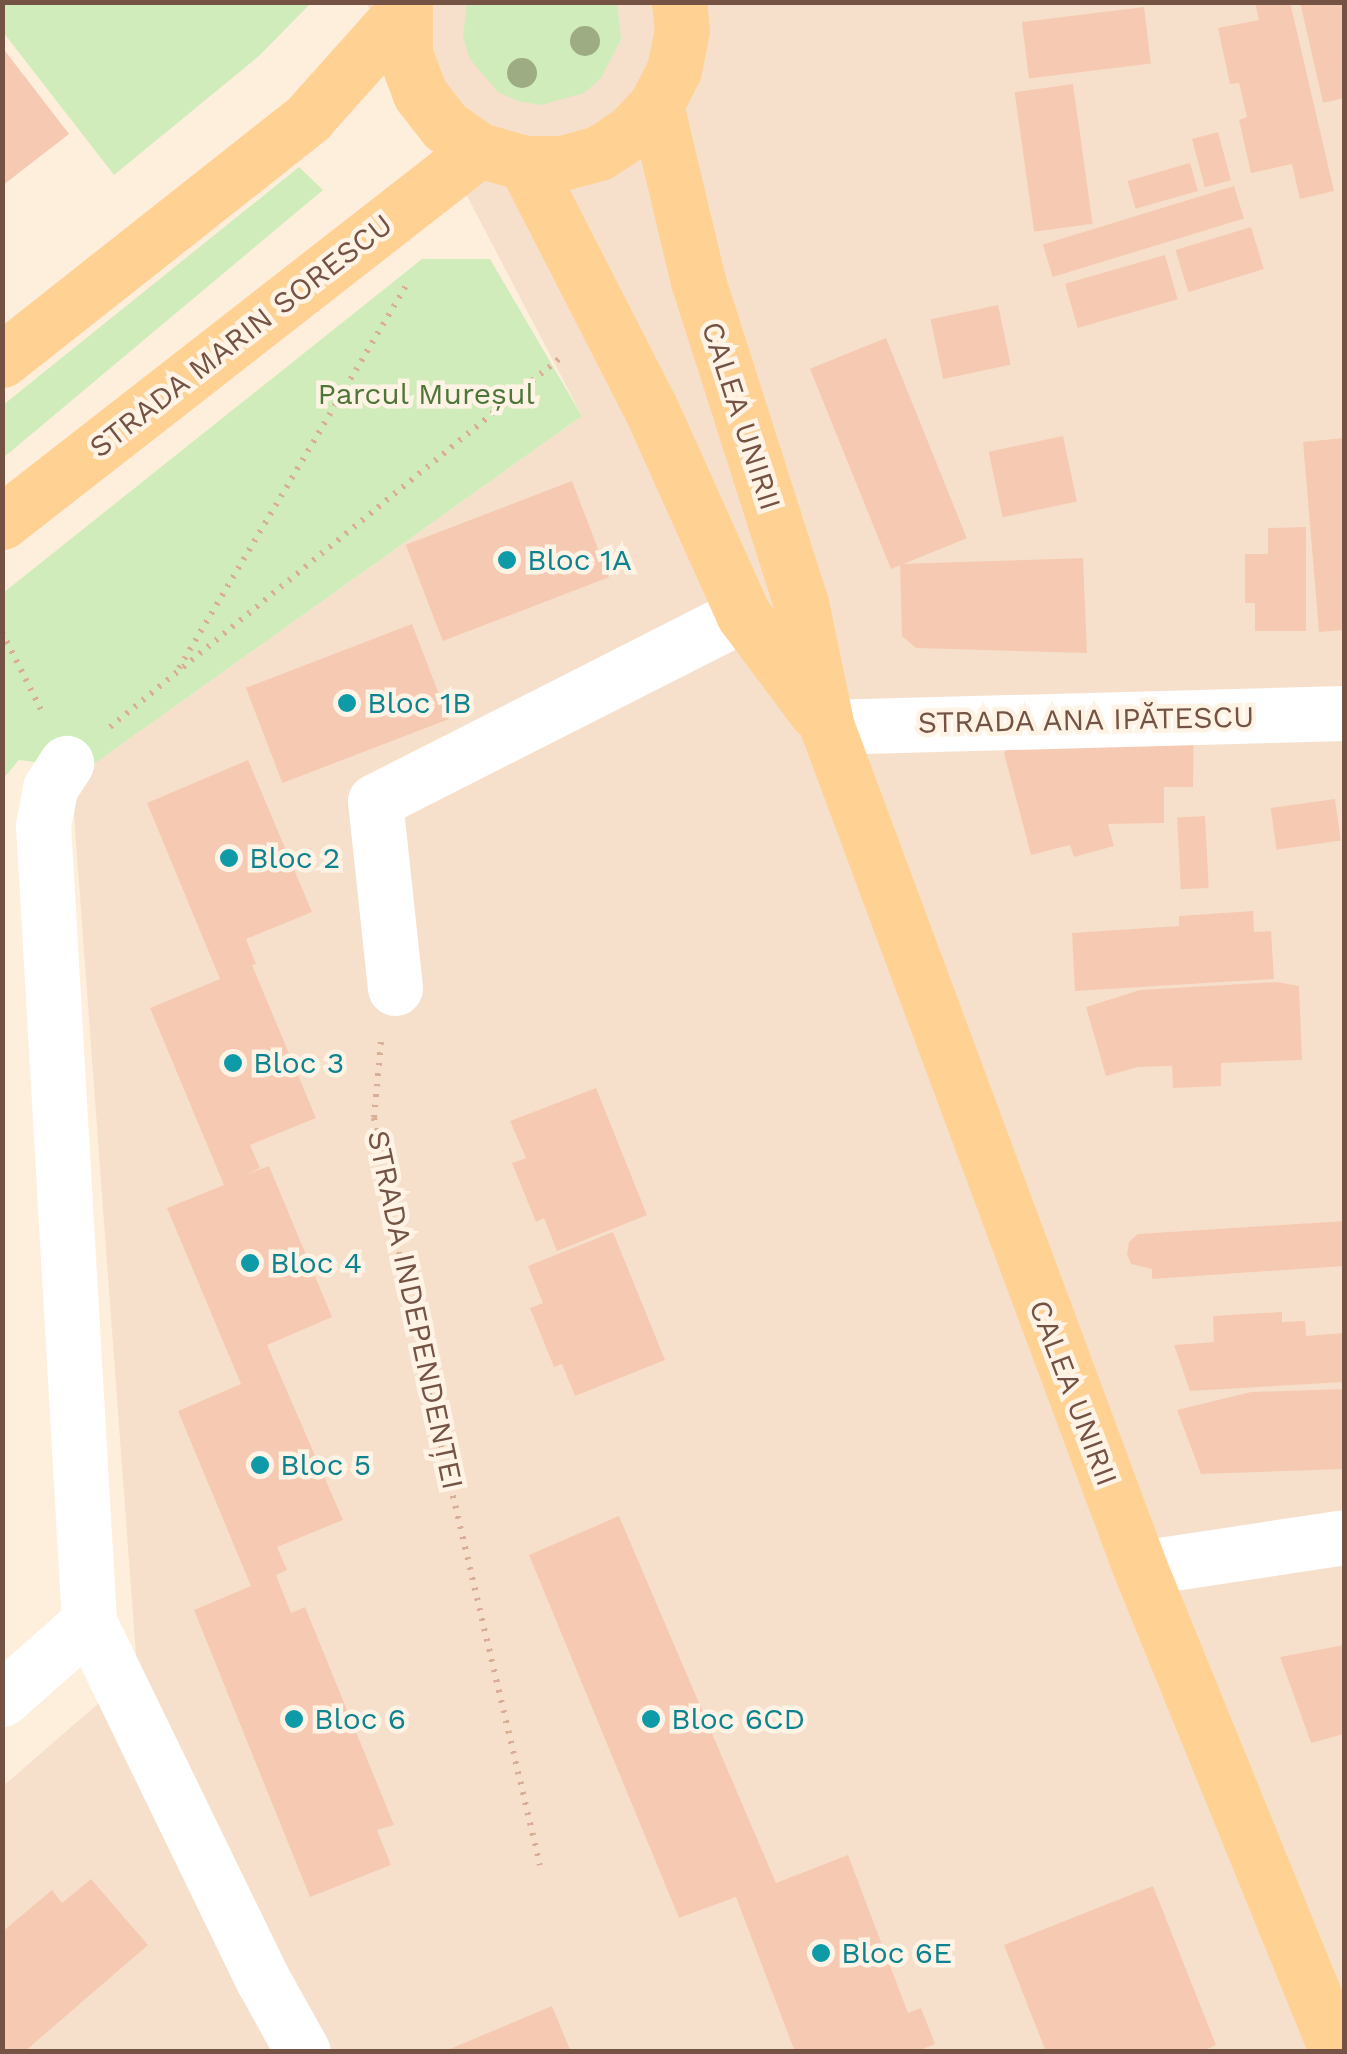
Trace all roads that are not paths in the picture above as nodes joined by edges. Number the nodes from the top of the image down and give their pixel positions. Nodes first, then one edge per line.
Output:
1 (404, 8) edge
2 (691, 12) edge
3 (656, 105) junction
4 (502, 157) junction
5 (2, 360) edge
6 (2, 522) edge
7 (743, 614) junction
8 (1344, 713) edge
9 (827, 726) junction
10 (66, 763) road end
11 (396, 988) road end
12 (1344, 1537) edge
13 (1140, 1568) junction
14 (90, 1622) junction
15 (2, 1699) edge
16 (304, 2052) edge
17 (1338, 2052) edge

1 - 4 main road
1 - 5 main road
2 - 3 main road
3 - 4 main road
3 - 9 main road, CALEA UNIRII
4 - 6 main road, STRADA MARIN SORESCU
4 - 7 main road, CALEA UNIRII
7 - 9 main road, CALEA UNIRII
7 - 11 street
8 - 9 street, STRADA ANA IPĂTESCU
9 - 13 main road, CALEA UNIRII
10 - 14 street
12 - 13 street
13 - 17 main road, CALEA UNIRII
14 - 15 street
14 - 16 street

